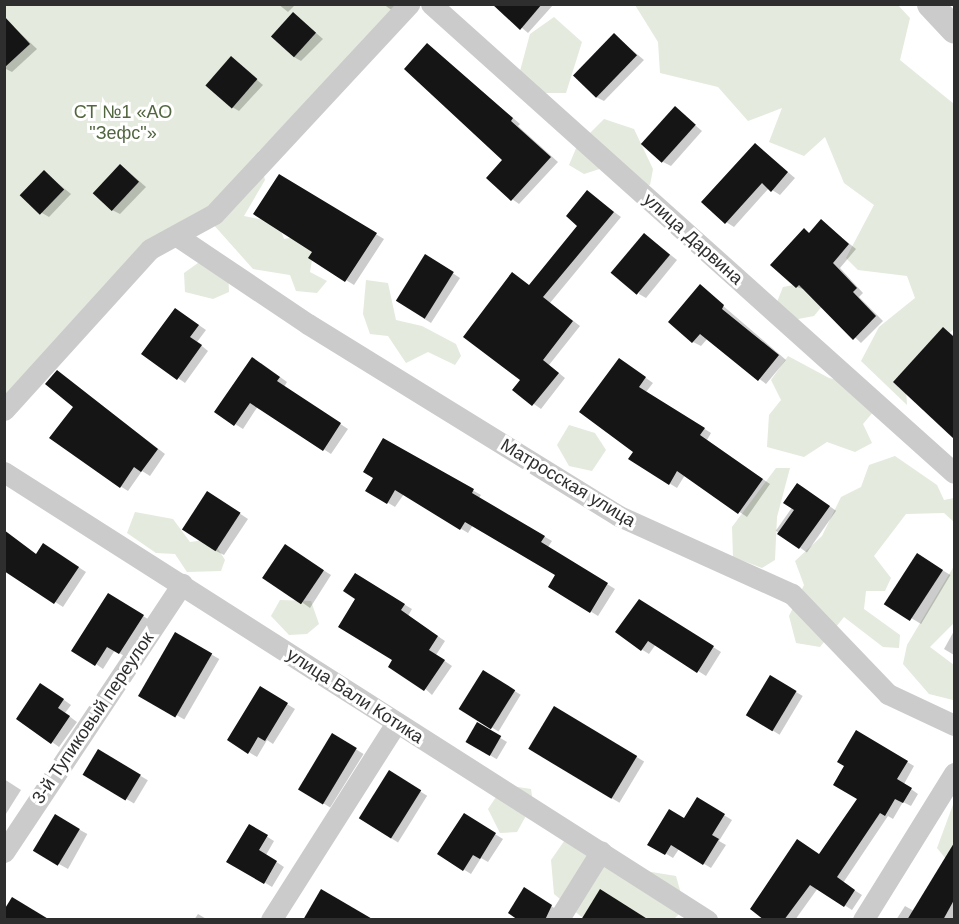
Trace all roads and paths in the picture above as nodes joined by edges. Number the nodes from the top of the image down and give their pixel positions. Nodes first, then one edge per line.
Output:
1 (409, 4) edge
2 (431, 4) edge
3 (930, 4) edge
4 (954, 30) edge
5 (177, 236) junction
6 (4, 410) edge
7 (4, 472) edge
8 (954, 473) edge
9 (182, 584) junction
10 (396, 723) junction
11 (954, 725) edge
12 (954, 772) edge
13 (601, 851) junction
14 (4, 852) edge
15 (271, 920) edge
16 (558, 920) edge
17 (707, 920) edge
18 (863, 920) edge

1 - 5 street
2 - 8 street, улица Дарвина
3 - 4 street
5 - 6 street
5 - 11 street, Матросская улица
7 - 9 street, улица Вали Котика
9 - 10 street, улица Вали Котика
9 - 14 street, 3-й Тупиковый переулок
10 - 13 street, улица Вали Котика
10 - 15 street
12 - 18 street
13 - 16 street
13 - 17 street, улица Вали Котика

